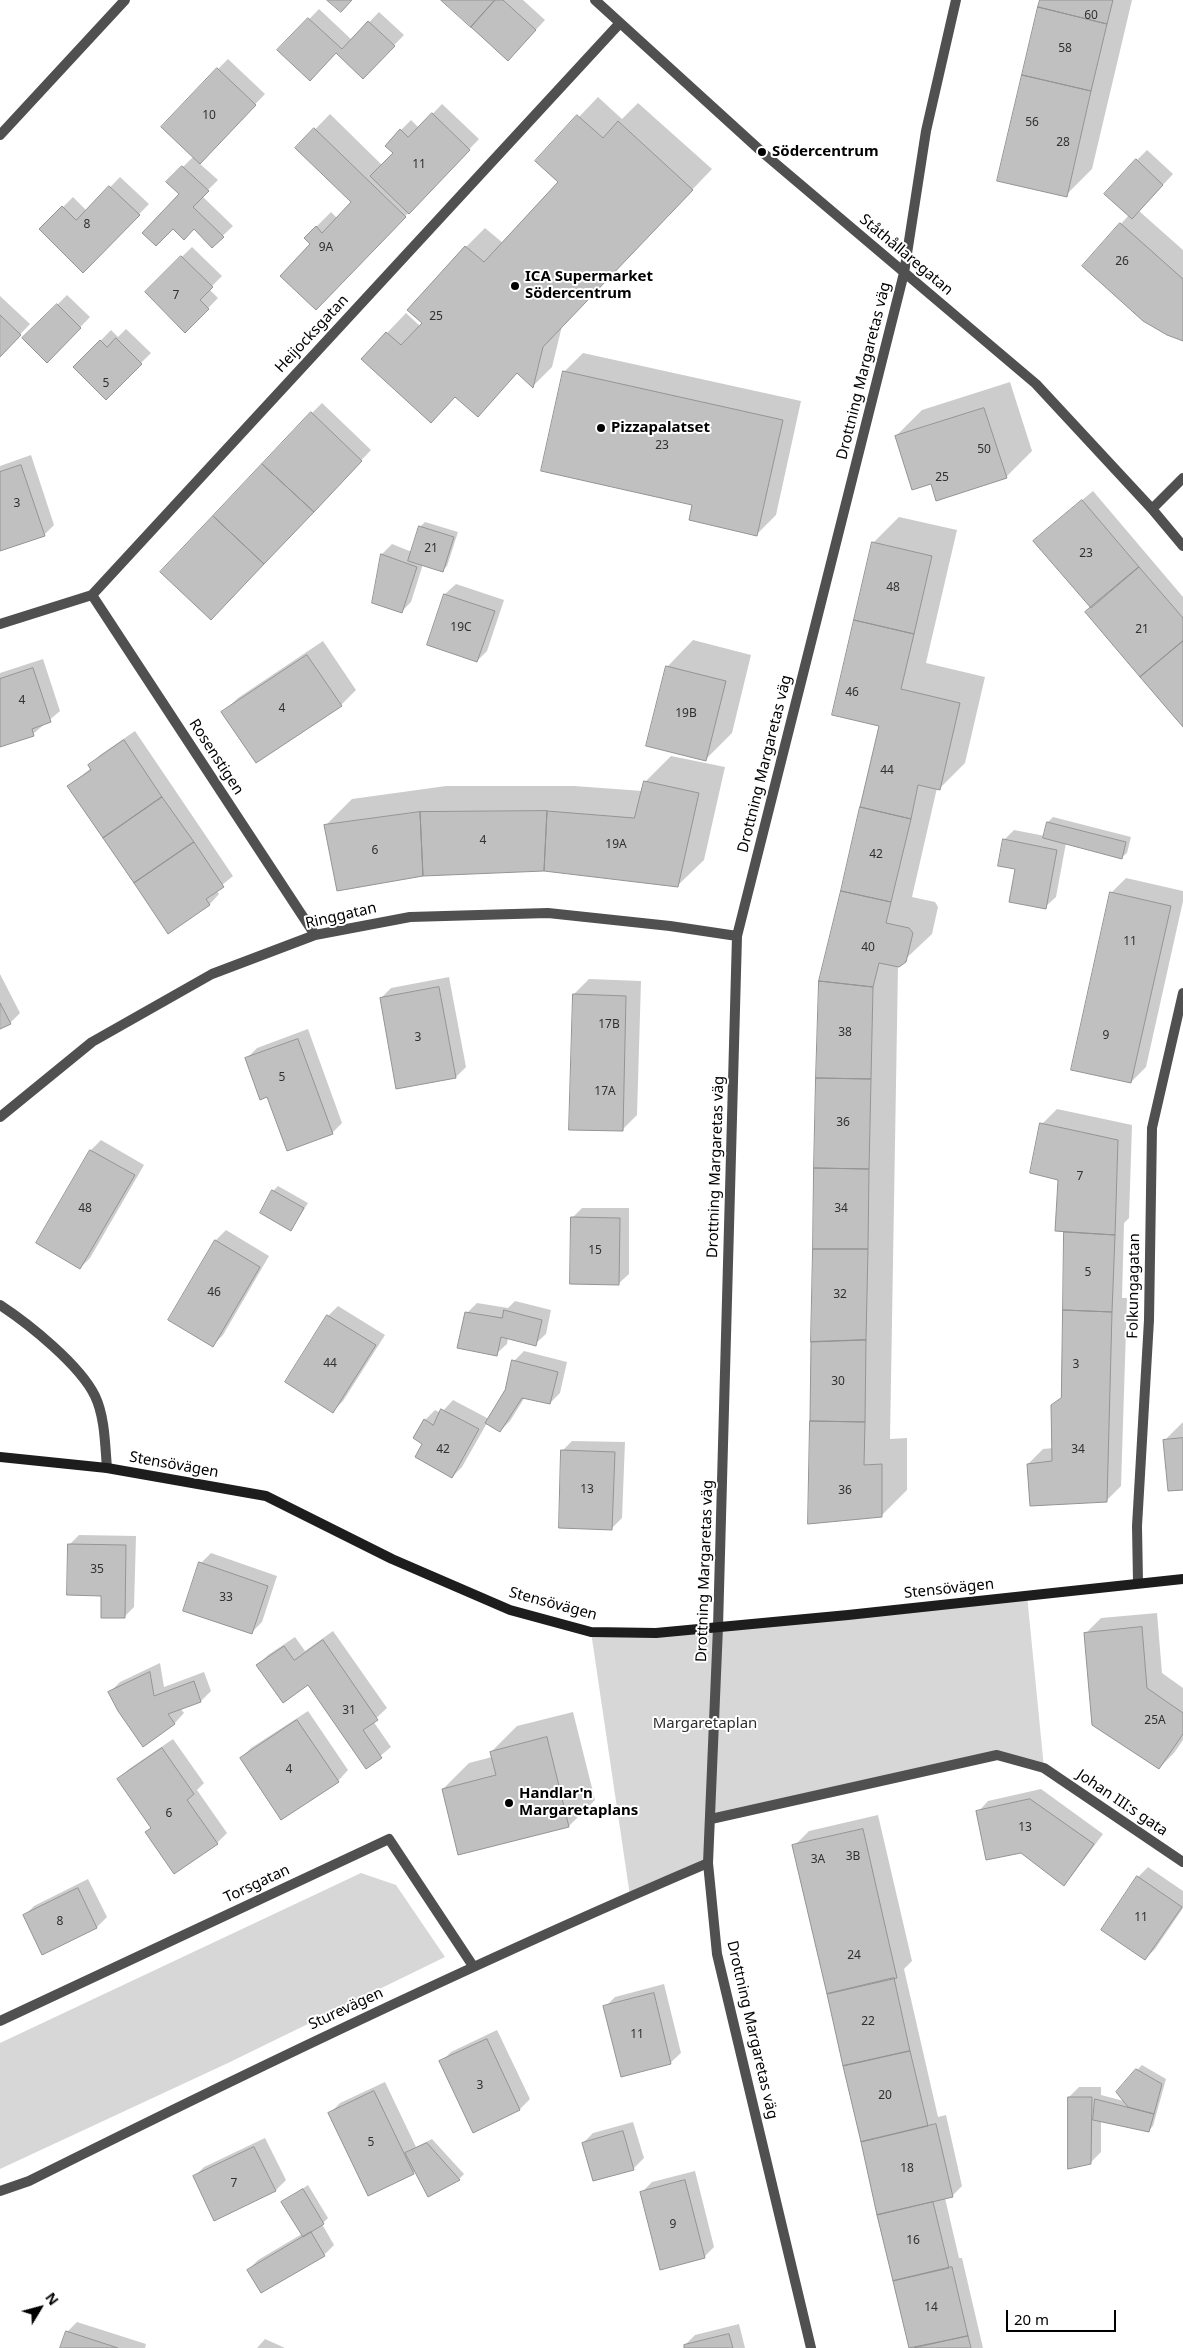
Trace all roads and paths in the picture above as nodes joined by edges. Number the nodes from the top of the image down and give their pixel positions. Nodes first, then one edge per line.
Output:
1 (125, 0) edge
2 (595, 0) edge
3 (956, 0) edge
4 (620, 23) junction
5 (0, 135) edge
6 (904, 273) junction
7 (1183, 478) edge
8 (1152, 508) junction
9 (1183, 546) edge
10 (92, 595) junction
11 (0, 624) edge
12 (315, 935) junction
13 (737, 936) junction
14 (1183, 993) edge
15 (0, 1117) edge
16 (0, 1306) edge
17 (0, 1457) edge
18 (107, 1468) junction
19 (1183, 1579) edge
20 (1138, 1582) junction
21 (718, 1628) junction
22 (711, 1819) junction
23 (708, 1862) junction
24 (1183, 1862) edge
25 (473, 1966) junction
26 (0, 2021) edge
27 (0, 2191) edge
28 (811, 2348) edge

1 - 5 street
2 - 4 street, Ståthållaregatan
3 - 6 street, Drottning Margaretas väg
4 - 6 street, Ståthållaregatan
4 - 10 street, Heijocksgatan
6 - 8 street, Ståthållaregatan
6 - 13 street, Drottning Margaretas väg
7 - 8 street
8 - 9 street, Ståthållaregatan
10 - 11 street, Heijocksgatan
10 - 12 street, Rosenstigen
12 - 13 street, Ringgatan
12 - 15 street, Ringgatan
13 - 21 street, Drottning Margaretas väg
14 - 20 street, Folkungagatan
16 - 18 street
17 - 18 street, Stensövägen
18 - 21 street, Stensövägen
19 - 20 street, Stensövägen
20 - 21 street, Stensövägen
21 - 22 street, Drottning Margaretas väg
22 - 23 street, Drottning Margaretas väg
22 - 24 street, Johan III:s gata
23 - 25 street, Sturevägen
23 - 28 street, Drottning Margaretas väg
25 - 26 street, Torsgatan
25 - 27 street, Sturevägen

